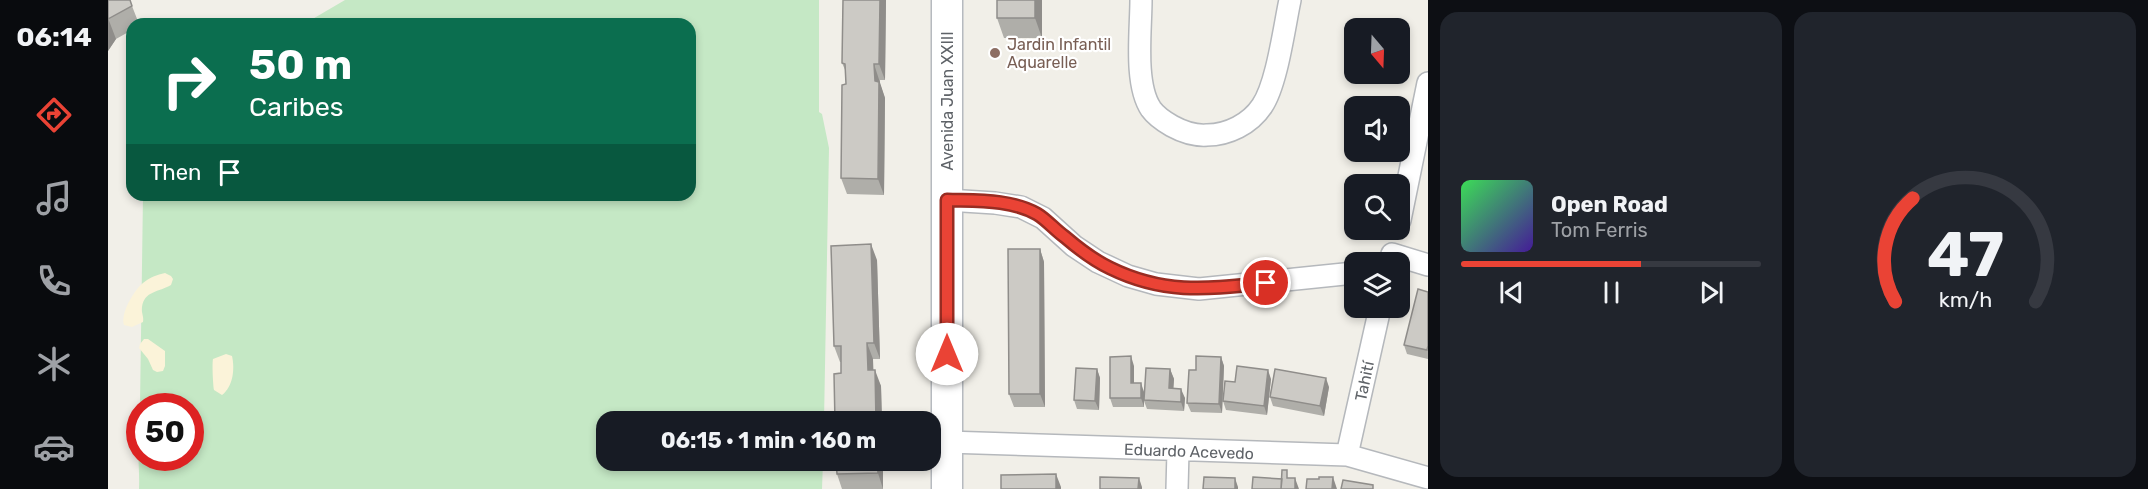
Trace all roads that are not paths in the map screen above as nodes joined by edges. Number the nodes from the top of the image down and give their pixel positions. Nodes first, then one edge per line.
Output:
1 (947, 0) edge
2 (1140, 0) edge
3 (1290, 0) edge
4 (1428, 83) edge
5 (1409, 174) edge
6 (947, 200) junction
7 (1410, 262) edge
8 (1428, 265) edge
9 (1344, 274) edge
10 (1378, 318) edge
11 (947, 442) junction
12 (1178, 451) junction
13 (1347, 455) junction
14 (1428, 478) edge
15 (947, 489) edge
16 (1177, 489) edge

1 - 6 main road, Avenida Juan XXIII
2 - 3 street
4 - 5 street
6 - 9 street
6 - 11 main road, Avenida Juan XXIII
7 - 8 street
10 - 13 street, Tahití
11 - 12 street, Eduardo Acevedo
11 - 15 main road, Avenida Juan XXIII
12 - 13 street, Eduardo Acevedo
12 - 16 street
13 - 14 street, Eduardo Acevedo

